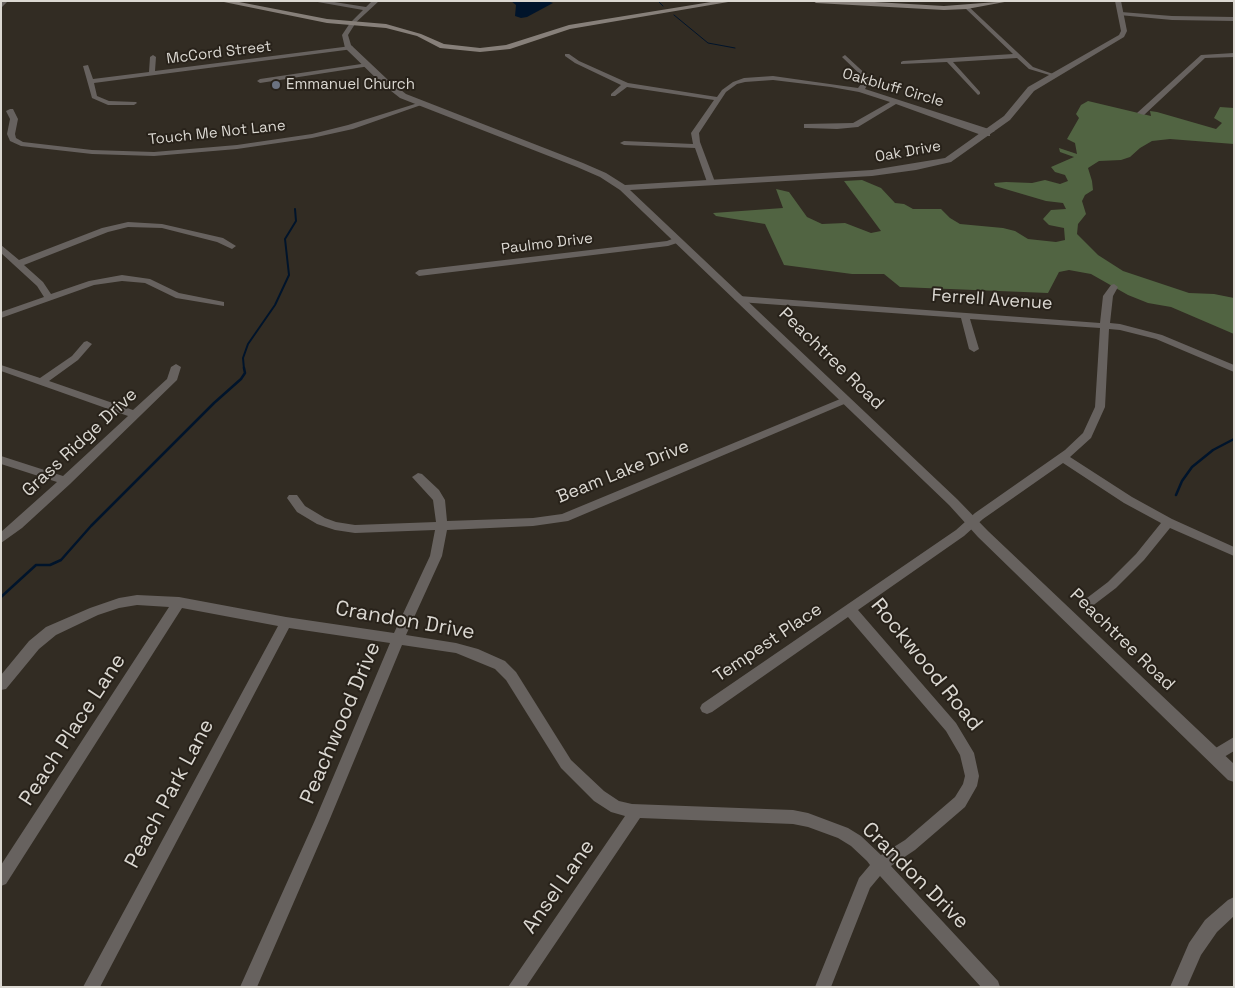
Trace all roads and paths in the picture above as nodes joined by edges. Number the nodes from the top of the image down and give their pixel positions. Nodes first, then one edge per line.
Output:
1 (5, 1) edge
2 (222, 1) edge
3 (315, 1) edge
4 (376, 1) edge
5 (731, 1) edge
6 (816, 1) edge
7 (1007, 1) edge
8 (1118, 1) edge
9 (715, 2) edge
10 (1, 6) edge
11 (967, 7) junction
12 (367, 9) junction
13 (1121, 14) junction
14 (1234, 19) edge
15 (352, 24) junction
16 (352, 48) junction
17 (567, 55) dead end
18 (1234, 55) edge
19 (1018, 56) junction
20 (153, 57) dead end
21 (846, 57) dead end
22 (948, 60) junction
23 (903, 63) dead end
24 (86, 66) dead end
25 (368, 66) junction
26 (152, 74) junction
27 (1054, 76) junction
28 (260, 81) dead end
29 (89, 82) junction
30 (626, 85) junction
31 (860, 90) junction
32 (978, 93) dead end
33 (614, 95) dead end
34 (718, 99) junction
35 (895, 102) junction
36 (134, 103) dead end
37 (420, 104) junction
38 (10, 111) dead end
39 (1142, 114) dead end
40 (807, 126) dead end
41 (989, 132) junction
42 (624, 143) dead end
43 (697, 146) junction
44 (711, 182) junction
45 (622, 188) junction
46 (677, 240) junction
47 (232, 246) dead end
48 (1, 248) edge
49 (18, 264) junction
50 (419, 273) dead end
51 (1114, 288) dead end
52 (49, 298) junction
53 (739, 299) junction
54 (221, 304) dead end
55 (1, 315) edge
56 (965, 317) junction
57 (1104, 326) junction
58 (88, 344) dead end
59 (974, 349) dead end
60 (1, 368) edge
61 (176, 368) dead end
62 (1234, 369) edge
63 (41, 382) junction
64 (845, 400) junction
65 (136, 415) junction
66 (1062, 458) junction
67 (1, 460) edge
68 (418, 477) dead end
69 (66, 481) junction
70 (293, 498) dead end
71 (971, 522) junction
72 (1168, 522) junction
73 (442, 525) junction
74 (1, 539) edge
75 (1234, 552) edge
76 (179, 602) junction
77 (1088, 604) dead end
78 (850, 610) junction
79 (286, 622) junction
80 (398, 640) junction
81 (1, 685) edge
82 (707, 708) dead end
83 (1234, 742) edge
84 (1214, 756) junction
85 (1234, 775) edge
86 (636, 812) junction
87 (880, 864) junction
88 (1, 879) edge
89 (1234, 905) edge
90 (92, 987) edge
91 (248, 987) edge
92 (516, 987) edge
93 (823, 987) edge
94 (992, 987) edge
95 (1178, 987) edge

1 - 10 street
2 - 15 main road
3 - 12 street
4 - 12 street
5 - 9 main road
6 - 11 main road
7 - 11 main road
8 - 13 street, Oak Drive
9 - 15 main road
11 - 19 street
12 - 15 street
13 - 14 street
13 - 27 street, Oak Drive
15 - 16 street
16 - 25 street, Peachtree Road
16 - 26 street, McCord Street
17 - 30 street
18 - 39 street
19 - 22 street
19 - 27 street
20 - 26 street
21 - 31 street
22 - 23 street
22 - 32 street
24 - 29 street
25 - 28 street
25 - 37 street, Peachtree Road
26 - 29 street, McCord Street
27 - 41 street, Oak Drive
29 - 36 street
30 - 33 street
30 - 34 street
31 - 34 street, Oakbluff Circle
31 - 35 street, Oakbluff Circle
34 - 43 street, Oakbluff Circle
35 - 40 street
35 - 41 street, Oakbluff Circle
37 - 38 street, Touch Me Not Lane
37 - 45 street, Peachtree Road
41 - 44 street, Oak Drive
42 - 43 street
43 - 44 street
44 - 45 street, Oak Drive
45 - 46 street, Peachtree Road
46 - 50 street, Paulmo Drive
46 - 53 street, Peachtree Road
47 - 49 street
48 - 49 street
49 - 52 street
51 - 57 street, Rockwood Road
52 - 54 street
52 - 55 street
53 - 56 street, Ferrell Avenue
53 - 64 street, Peachtree Road
56 - 57 street, Ferrell Avenue
56 - 59 street
57 - 62 street, Ferrell Avenue
57 - 66 street, Rockwood Road
58 - 63 street
60 - 63 street
61 - 65 street, Grass Ridge Drive
63 - 65 street
64 - 71 street, Peachtree Road
64 - 73 street, Beam Lake Drive
65 - 69 street, Grass Ridge Drive
66 - 71 street, Rockwood Road
66 - 72 street
67 - 69 street
68 - 73 street, Peachwood Drive
69 - 74 street, Grass Ridge Drive
70 - 73 street, Beam Lake Drive
71 - 78 street, Rockwood Road
71 - 84 street, Peachtree Road
72 - 75 street
72 - 77 street
73 - 80 street, Peachwood Drive
76 - 79 street, Crandon Drive
76 - 81 street, Crandon Drive
76 - 88 street, Peach Place Lane
78 - 82 street, Tempest Place
78 - 87 street, Rockwood Road
79 - 80 street, Crandon Drive
79 - 90 street, Peach Park Lane
80 - 86 street, Crandon Drive
80 - 91 street, Peachwood Drive
83 - 84 street
84 - 85 street, Peachtree Road
86 - 87 street, Crandon Drive
86 - 92 street, Ansel Lane
87 - 93 street, Rockwood Road
87 - 94 street, Crandon Drive
89 - 95 street

